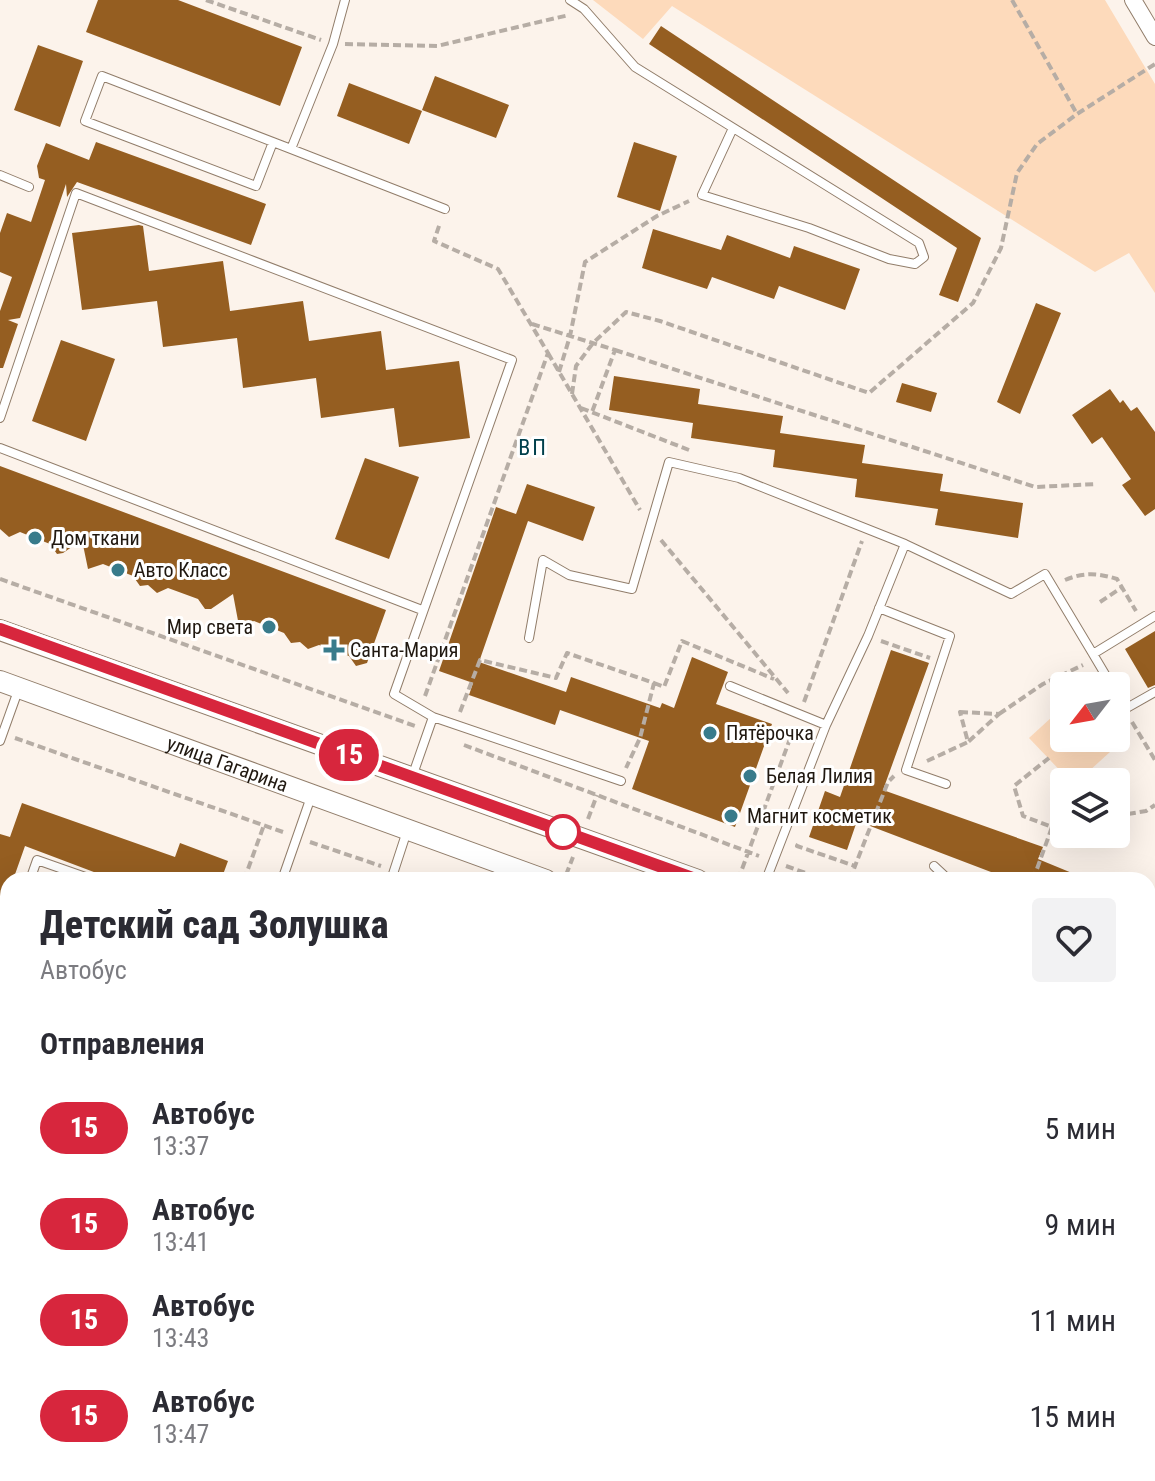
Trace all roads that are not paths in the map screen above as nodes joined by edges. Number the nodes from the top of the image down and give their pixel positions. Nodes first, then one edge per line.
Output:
1 (345, 0) edge
2 (570, 0) edge
3 (1133, 0) edge
4 (1155, 37) edge
5 (733, 128) junction
6 (273, 142) junction
7 (291, 149) junction
8 (0, 175) edge
9 (29, 187) dead end
10 (445, 209) dead end
11 (0, 418) edge
12 (0, 448) edge
13 (905, 544) junction
14 (879, 608) junction
15 (422, 610) junction
16 (1155, 616) edge
17 (0, 630) edge
18 (529, 638) dead end
19 (1095, 657) junction
20 (1104, 672) edge
21 (10, 684) edge
22 (730, 686) dead end
23 (1155, 692) edge
24 (1130, 706) edge
25 (433, 717) junction
26 (826, 725) junction
27 (1, 737) edge
28 (412, 778) junction
29 (621, 781) road end
30 (946, 784) dead end
31 (312, 794) junction
32 (408, 830) junction
33 (934, 866) dead end
34 (661, 868) junction
35 (33, 872) edge
36 (71, 872) edge
37 (285, 872) edge
38 (393, 872) edge
39 (498, 872) edge
40 (655, 872) edge
41 (673, 872) edge
42 (769, 872) edge
43 (940, 872) edge

1 - 7 lane
2 - 5 lane
3 - 4 street
5 - 5 lane
6 - 6 lane
6 - 7 lane
7 - 10 lane
8 - 9 lane
11 - 15 lane
12 - 15 lane
13 - 14 lane
13 - 18 lane
13 - 19 lane
14 - 26 lane
14 - 30 lane
15 - 25 lane
16 - 19 lane
17 - 28 street
19 - 20 lane
21 - 27 lane
21 - 31 street, улица Гагарина
22 - 26 lane
23 - 24 lane
25 - 28 lane
25 - 29 lane
26 - 42 lane
28 - 34 street
31 - 32 street, улица Гагарина
31 - 37 lane
32 - 38 lane
32 - 39 street, улица Гагарина
33 - 43 lane
34 - 40 lane
34 - 41 street
35 - 36 lane

